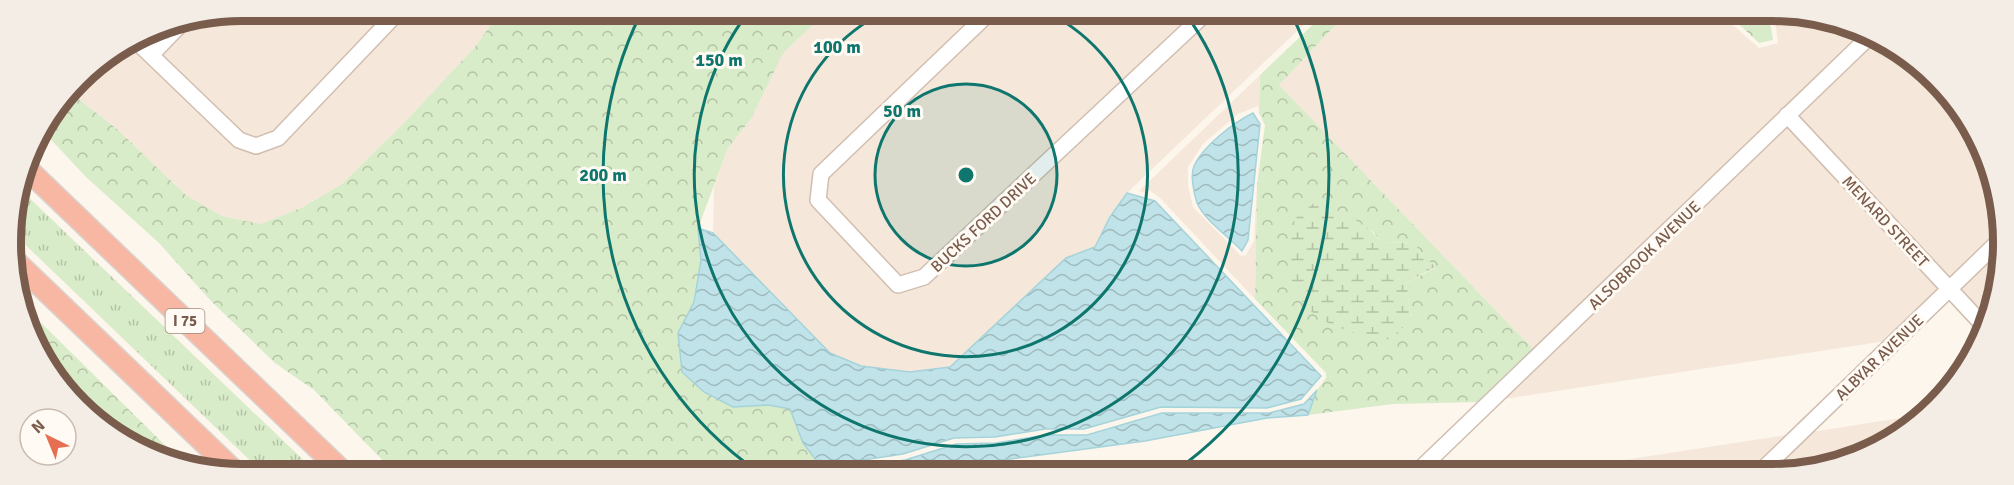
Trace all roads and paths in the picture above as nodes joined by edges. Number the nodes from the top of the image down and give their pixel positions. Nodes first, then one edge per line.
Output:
1 (389, 21) edge
2 (982, 21) edge
3 (1197, 21) edge
4 (173, 32) edge
5 (1864, 42) edge
6 (141, 46) edge
7 (151, 55) junction
8 (1787, 115) junction
9 (32, 174) edge
10 (1993, 247) edge
11 (23, 268) edge
12 (1950, 288) junction
13 (1979, 320) edge
14 (226, 464) edge
15 (335, 464) edge
16 (1424, 464) edge
17 (1767, 464) edge

1 - 7 street
2 - 3 street, BUCKS FORD DRIVE
4 - 7 street
5 - 8 street, ALSOBROOK AVENUE
6 - 7 street
8 - 12 street, MENARD STREET
8 - 16 street, ALSOBROOK AVENUE
9 - 15 highway, I 75
10 - 12 street, ALBYAR AVENUE
11 - 14 highway
12 - 13 street, MENARD STREET
12 - 17 street, ALBYAR AVENUE

